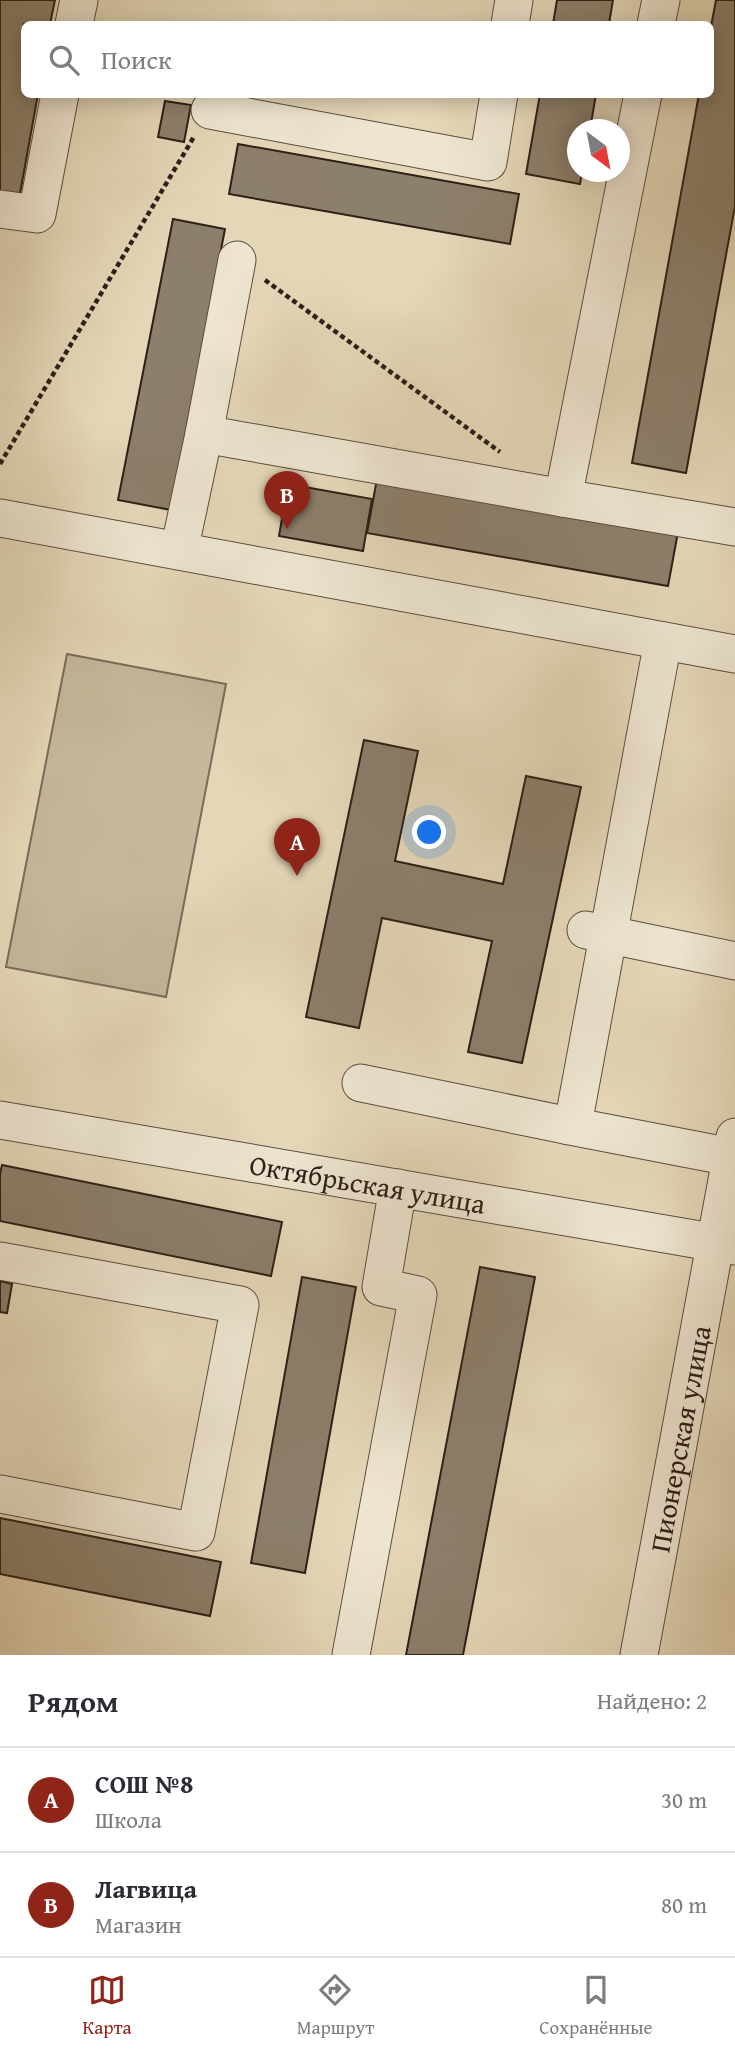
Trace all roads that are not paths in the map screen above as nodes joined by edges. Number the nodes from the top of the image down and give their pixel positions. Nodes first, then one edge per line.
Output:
1 (79, 0) edge
2 (514, 0) edge
3 (661, 0) edge
4 (75, 21) edge
5 (510, 21) edge
6 (657, 21) edge
7 (59, 98) edge
8 (498, 98) edge
9 (642, 98) edge
10 (210, 110) road end
11 (0, 209) edge
12 (237, 260) road end
13 (204, 434) junction
14 (563, 498) junction
15 (0, 518) edge
16 (735, 527) edge
17 (179, 551) junction
18 (663, 641) junction
19 (735, 654) edge
20 (597, 933) junction
21 (735, 961) edge
22 (362, 1083) dead end
23 (0, 1120) edge
24 (565, 1125) junction
25 (733, 1147) edge
26 (398, 1188) junction
27 (726, 1244) edge
28 (0, 1261) edge
29 (0, 1494) edge
30 (351, 1655) edge
31 (639, 1655) edge

1 - 4 street
2 - 5 street
3 - 6 street
7 - 11 street
8 - 10 street
9 - 14 street
12 - 13 street
13 - 14 street
13 - 17 street
14 - 16 street
15 - 17 street
17 - 18 street
18 - 19 street
18 - 20 street
20 - 21 street
20 - 24 street
22 - 24 street
23 - 26 street, Октябрьская улица
24 - 25 street
25 - 27 street, Пионерская улица
26 - 27 street, Октябрьская улица
26 - 30 street
27 - 31 street, Пионерская улица
28 - 29 street

